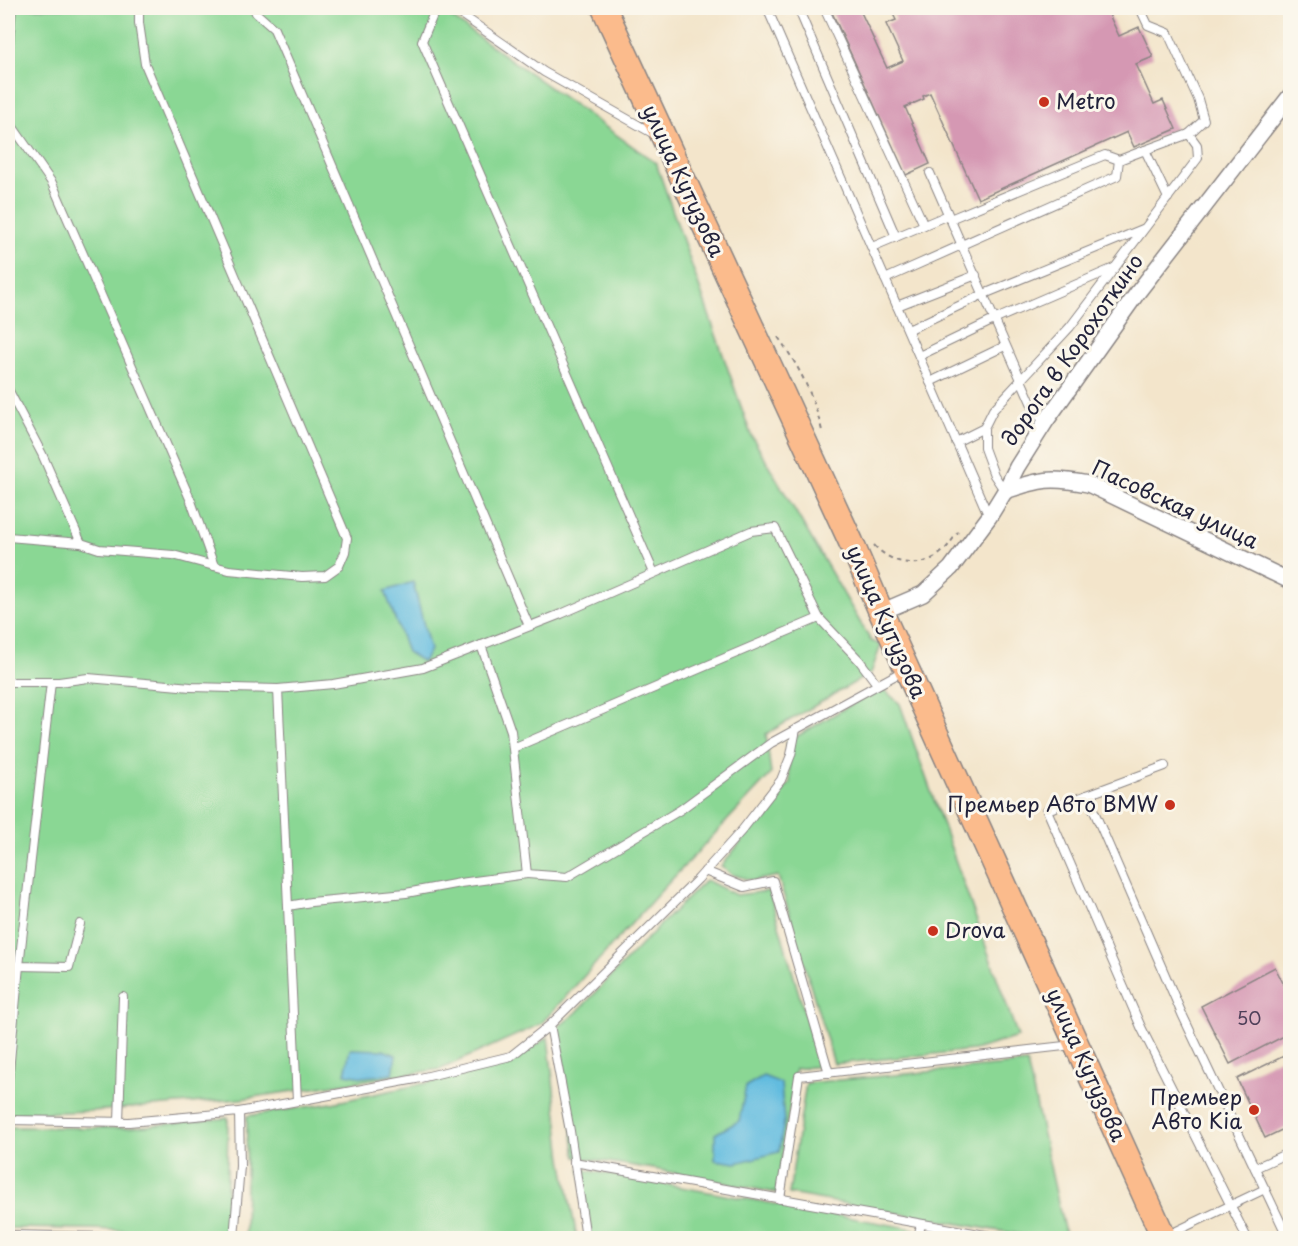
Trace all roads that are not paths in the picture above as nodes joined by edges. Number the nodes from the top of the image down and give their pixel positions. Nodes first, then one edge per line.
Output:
1 (12, 8) edge
2 (139, 8) edge
3 (254, 8) edge
4 (436, 8) edge
5 (452, 8) edge
6 (604, 8) edge
7 (767, 8) edge
8 (798, 8) edge
9 (824, 8) edge
10 (1140, 8) edge
11 (462, 11) edge
12 (8, 55) edge
13 (1290, 96) edge
14 (8, 120) edge
15 (1189, 134) junction
16 (664, 139) junction
17 (1145, 150) junction
18 (1119, 160) junction
19 (930, 173) dead end
20 (1168, 198) junction
21 (949, 217) junction
22 (924, 225) junction
23 (1145, 228) junction
24 (897, 237) junction
25 (962, 245) junction
26 (872, 247) junction
27 (1116, 267) junction
28 (976, 275) junction
29 (885, 279) junction
30 (984, 294) junction
31 (897, 306) junction
32 (996, 319) junction
33 (908, 330) junction
34 (1005, 346) junction
35 (919, 356) junction
36 (1022, 381) junction
37 (930, 382) junction
38 (8, 389) edge
39 (1046, 421) junction
40 (984, 428) junction
41 (956, 442) junction
42 (1005, 491) junction
43 (989, 517) junction
44 (8, 537) edge
45 (81, 543) junction
46 (214, 566) junction
47 (654, 573) junction
48 (1290, 581) edge
49 (880, 612) junction
50 (819, 618) junction
51 (529, 626) junction
52 (481, 645) junction
53 (907, 669) junction
54 (8, 682) edge
55 (51, 682) junction
56 (878, 684) junction
57 (278, 689) junction
58 (796, 729) junction
59 (513, 748) junction
60 (1165, 766) dead end
61 (1087, 795) junction
62 (705, 871) junction
63 (527, 874) junction
64 (288, 906) junction
65 (80, 924) dead end
66 (8, 964) edge
67 (19, 966) junction
68 (123, 997) dead end
69 (550, 1025) junction
70 (1077, 1044) junction
71 (828, 1073) junction
72 (8, 1082) edge
73 (297, 1101) junction
74 (239, 1112) junction
75 (8, 1120) edge
76 (119, 1122) junction
77 (1290, 1152) edge
78 (574, 1162) junction
79 (1255, 1168) junction
80 (1265, 1189) junction
81 (780, 1199) junction
82 (1231, 1205) junction
83 (921, 1224) junction
84 (1287, 1228) edge
85 (8, 1235) edge
86 (1164, 1238) edge
87 (158, 1239) edge
88 (234, 1239) edge
89 (586, 1239) edge
90 (918, 1239) edge
91 (1002, 1239) edge
92 (1247, 1239) edge
93 (1288, 1239) edge

1 - 12 lane
2 - 46 lane
3 - 51 lane
4 - 47 lane
5 - 11 lane
6 - 16 main road, улица Кутузова
7 - 26 lane
8 - 24 lane
9 - 22 lane
10 - 15 lane
11 - 16 lane
13 - 39 street, дорога в Корохоткино
14 - 46 lane
15 - 17 lane
15 - 20 lane
16 - 49 main road, улица Кутузова
17 - 18 lane
17 - 20 lane
18 - 21 lane
18 - 25 lane
19 - 21 lane
20 - 23 lane
21 - 22 lane
21 - 25 lane
22 - 24 lane
23 - 27 lane
23 - 30 lane
24 - 26 lane
25 - 28 lane
25 - 29 lane
26 - 29 lane
27 - 32 lane
27 - 36 lane
28 - 30 lane
28 - 31 lane
29 - 31 lane
30 - 32 lane
30 - 33 lane
31 - 33 lane
32 - 34 lane
32 - 35 lane
33 - 35 lane
34 - 36 lane
34 - 37 lane
35 - 37 lane
36 - 39 lane
36 - 40 lane
37 - 41 lane
38 - 45 lane
39 - 42 street, дорога в Корохоткино
40 - 41 lane
40 - 42 lane
41 - 43 lane
42 - 43 street, дорога в Корохоткино
42 - 48 street, Пасовская улица
43 - 49 street, дорога в Корохоткино
44 - 45 lane
45 - 46 lane
47 - 50 lane
47 - 51 lane
49 - 53 main road, улица Кутузова
50 - 56 lane
50 - 59 lane
51 - 52 lane
52 - 57 lane
52 - 59 lane
53 - 56 lane
53 - 70 main road, улица Кутузова
54 - 55 lane
55 - 57 lane
55 - 67 lane
56 - 58 lane
57 - 64 lane
58 - 62 lane
58 - 63 lane
59 - 63 lane
60 - 61 lane
61 - 79 lane
61 - 82 lane
62 - 69 lane
62 - 71 lane
63 - 64 lane
64 - 73 lane
65 - 67 lane
66 - 67 lane
67 - 72 lane
68 - 76 lane
69 - 73 lane
69 - 78 lane
70 - 71 lane
70 - 86 main road, улица Кутузова
71 - 81 lane
73 - 74 lane
74 - 76 lane
74 - 88 lane
75 - 76 lane
77 - 79 lane
78 - 81 lane
78 - 89 lane
79 - 80 lane
80 - 82 lane
80 - 84 lane
81 - 83 lane
82 - 86 lane
82 - 92 lane
83 - 90 lane
83 - 91 lane
84 - 93 lane
85 - 87 lane

